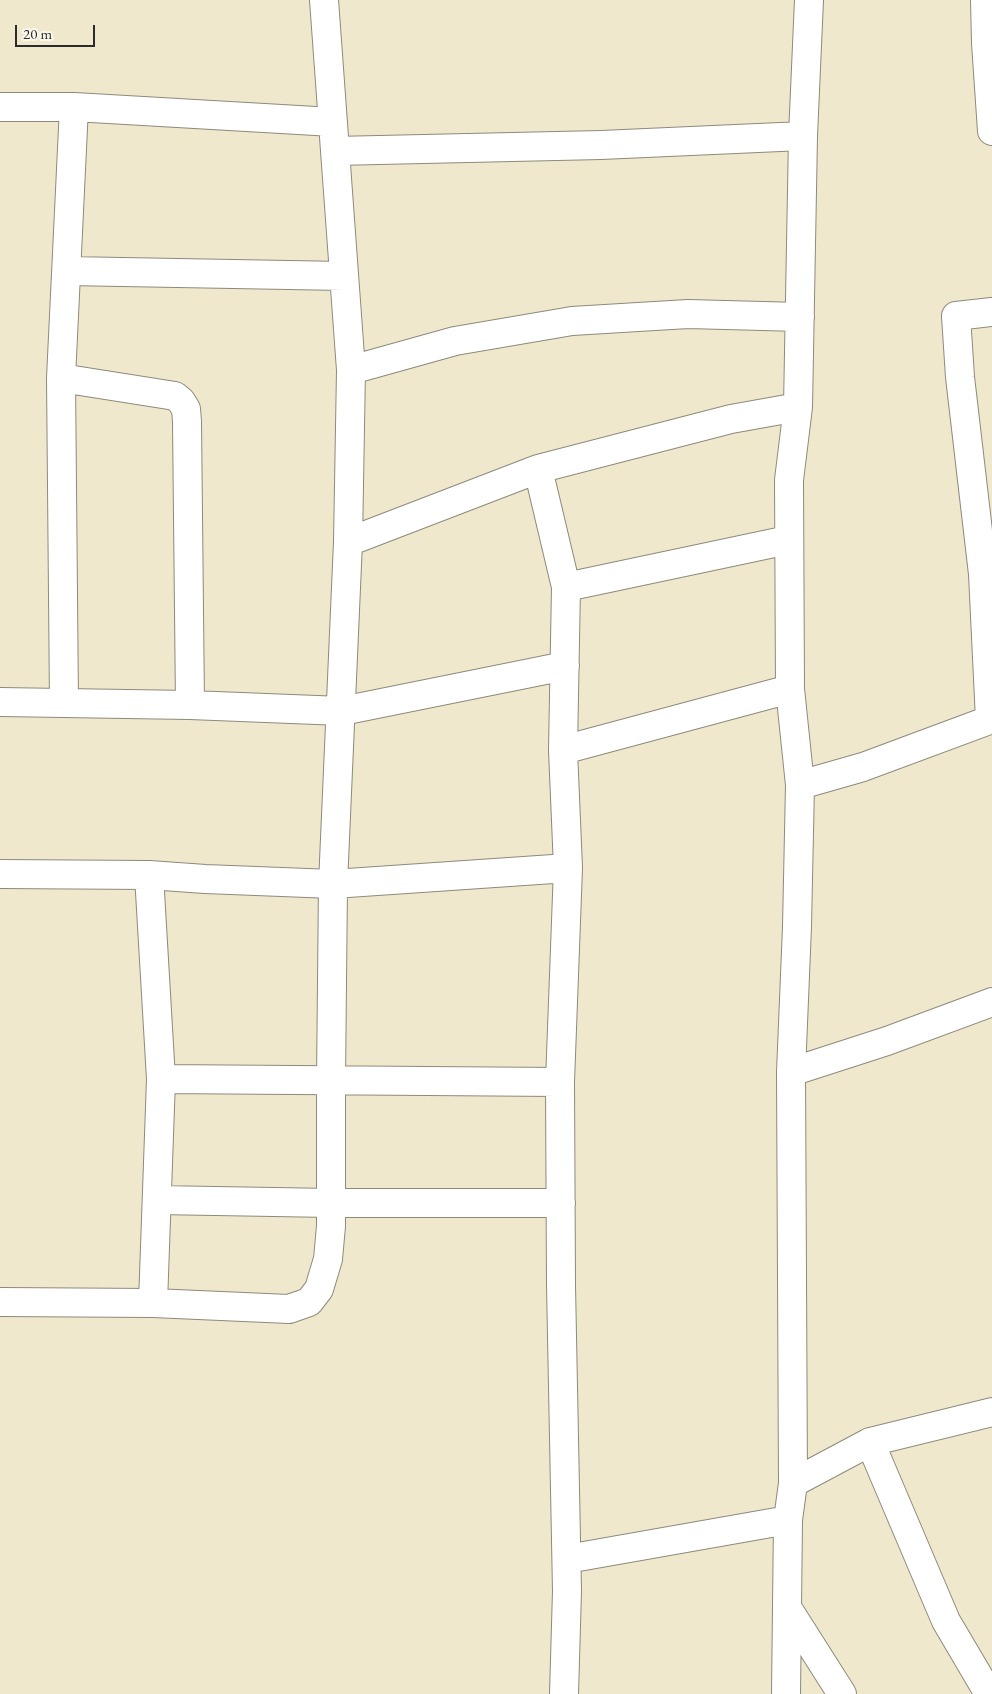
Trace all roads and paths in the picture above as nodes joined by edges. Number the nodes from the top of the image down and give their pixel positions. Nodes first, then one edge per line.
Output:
1 (324, 0) edge
2 (809, 0) edge
3 (985, 0) edge
4 (0, 107) edge
5 (74, 107) junction
6 (333, 122) junction
7 (992, 131) edge
8 (803, 136) junction
9 (335, 151) junction
10 (66, 271) junction
11 (344, 276) junction
12 (992, 312) edge
13 (800, 317) junction
14 (351, 370) junction
15 (61, 378) junction
16 (798, 407) junction
17 (538, 469) junction
18 (788, 540) junction
19 (348, 542) junction
20 (986, 550) edge
21 (566, 587) junction
22 (565, 666) junction
23 (790, 688) junction
24 (0, 702) edge
25 (64, 703) junction
26 (190, 705) junction
27 (342, 711) junction
28 (991, 719) edge
29 (563, 750) junction
30 (800, 785) junction
31 (568, 868) junction
32 (0, 874) edge
33 (149, 875) junction
34 (333, 884) junction
35 (992, 1002) edge
36 (791, 1072) junction
37 (161, 1079) junction
38 (331, 1080) junction
39 (560, 1082) junction
40 (157, 1200) junction
41 (332, 1203) junction
42 (561, 1203) junction
43 (0, 1302) edge
44 (153, 1303) junction
45 (992, 1412) edge
46 (870, 1442) junction
47 (793, 1483) junction
48 (788, 1520) junction
49 (567, 1559) junction
50 (788, 1609) junction
51 (564, 1694) edge
52 (786, 1694) edge
53 (842, 1694) edge
54 (989, 1694) edge

1 - 6 street
2 - 8 street
3 - 7 street
4 - 5 street
5 - 6 street
5 - 10 street
6 - 9 street
8 - 9 street
8 - 13 street
9 - 11 street
10 - 11 street
10 - 15 street
11 - 14 street
12 - 20 street
13 - 14 street
13 - 16 street
14 - 19 street
15 - 25 street
15 - 26 street
16 - 17 street
16 - 18 street
17 - 19 street
17 - 21 street
18 - 21 street
18 - 23 street
19 - 27 street
20 - 28 street
21 - 22 street
22 - 27 street
22 - 29 street
23 - 29 street
23 - 30 street
24 - 25 street
25 - 26 street
26 - 27 street
27 - 34 street
28 - 30 street
29 - 31 street
30 - 36 street
31 - 34 street
31 - 39 street
32 - 33 street
33 - 34 street
33 - 37 street
34 - 38 street
35 - 36 street
36 - 47 street
37 - 38 street
37 - 40 street
38 - 39 street
38 - 41 street
39 - 42 street
40 - 41 street
40 - 44 street
41 - 42 street
41 - 44 street
42 - 49 street
43 - 44 street
45 - 46 street
46 - 47 street
46 - 54 street
47 - 48 street
48 - 49 street
48 - 50 street
49 - 51 street
50 - 52 street
50 - 53 street

